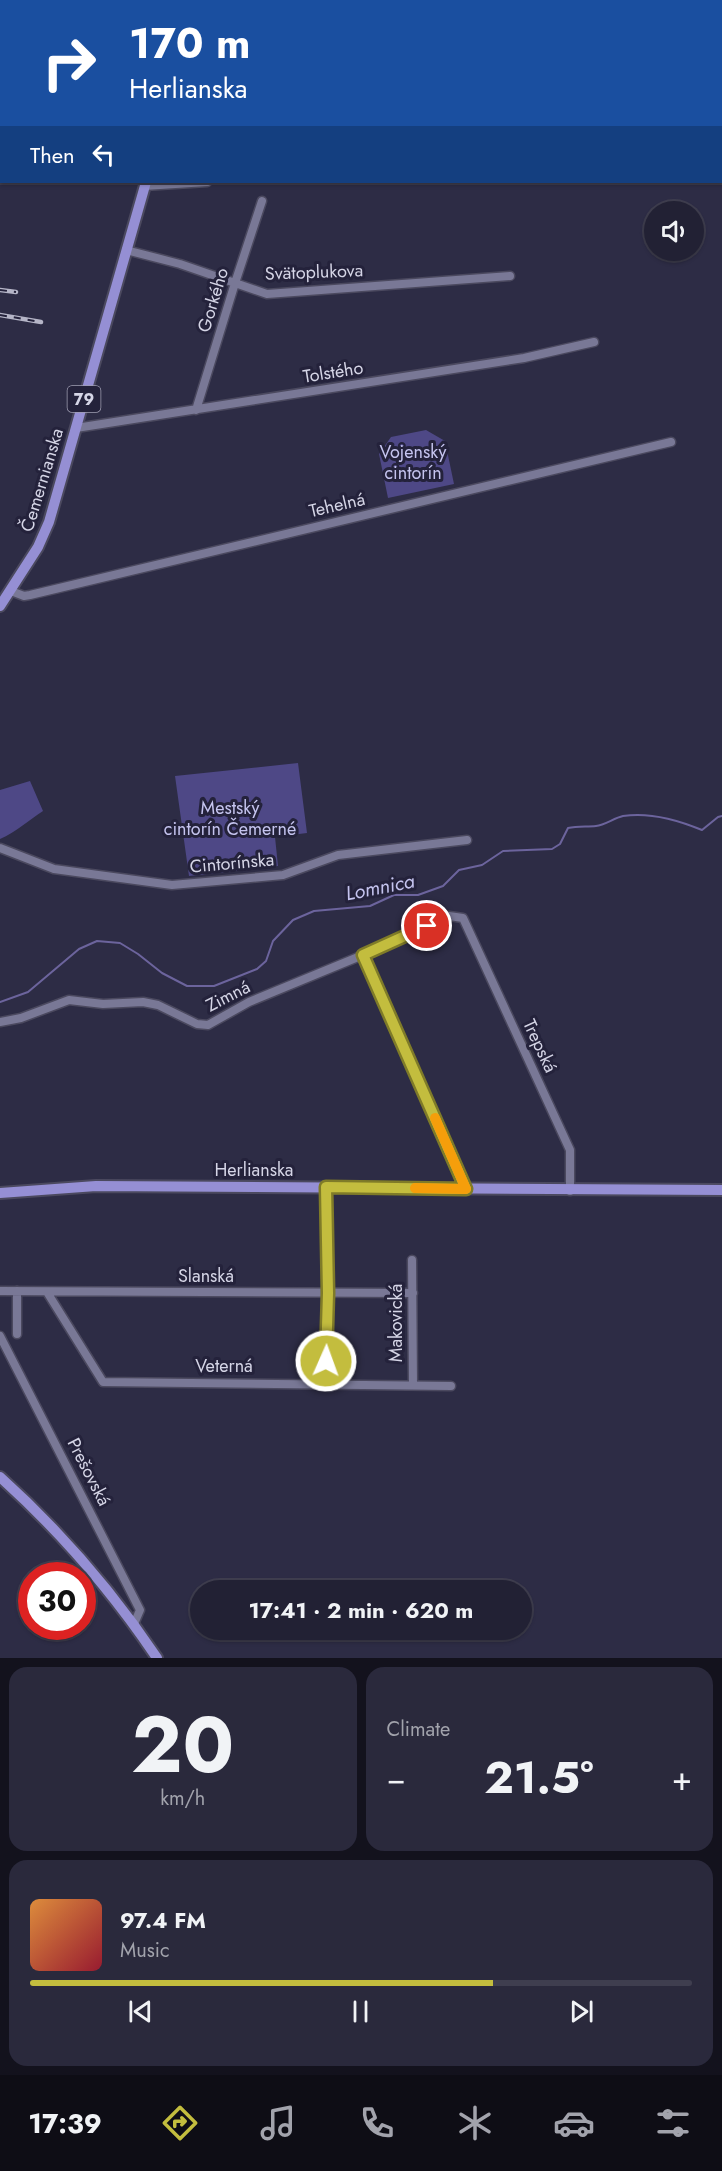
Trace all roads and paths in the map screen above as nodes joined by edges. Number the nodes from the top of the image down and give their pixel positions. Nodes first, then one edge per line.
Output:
1 (176, 183) edge
2 (145, 184) edge
3 (262, 201) dead end
4 (126, 249) junction
5 (510, 276) dead end
6 (235, 283) junction
7 (594, 342) dead end
8 (196, 410) junction
9 (76, 428) junction
10 (671, 442) dead end
11 (11, 591) junction
12 (0, 606) edge
13 (467, 840) dead end
14 (0, 848) edge
15 (463, 918) joint
16 (363, 955) junction
17 (0, 1022) edge
18 (326, 1187) junction
19 (466, 1189) junction
20 (722, 1190) edge
21 (570, 1191) junction
22 (0, 1193) edge
23 (412, 1260) dead end
24 (0, 1291) edge
25 (17, 1291) junction
26 (47, 1292) junction
27 (328, 1293) junction
28 (413, 1293) junction
29 (17, 1334) dead end
30 (0, 1336) edge
31 (325, 1383) junction
32 (413, 1385) junction
33 (451, 1386) dead end
34 (0, 1477) edge
35 (134, 1624) junction
36 (157, 1658) edge

1 - 2 street
2 - 4 main road, Čemernianska / 79
3 - 6 street, Gorkého
4 - 6 street, Svätoplukova
4 - 9 main road, Čemernianska / 79
5 - 6 street, Svätoplukova
6 - 8 street, Gorkého
7 - 8 street, Tolstého
8 - 9 street, Tolstého
9 - 11 main road, Čemernianska / 79
10 - 11 street, Tehelná
11 - 12 main road, Čemernianska / 79
13 - 14 street, Cintorínska
15 - 16 street, Zimná
15 - 21 street, Trepská
16 - 17 street, Zimná
16 - 19 street
18 - 19 main road, Herlianska
18 - 22 main road, Herlianska
18 - 27 street
19 - 21 main road, Herlianska
20 - 21 main road, Herlianska
23 - 28 street, Makovická
24 - 25 street, Slanská
25 - 26 street, Slanská
25 - 29 street
26 - 27 street, Slanská
26 - 31 street, Veterná
27 - 28 street, Slanská
27 - 31 street
28 - 32 street, Makovická
30 - 35 street, Prešovská
31 - 32 street, Veterná
32 - 33 street, Veterná
34 - 35 main road
35 - 36 main road

